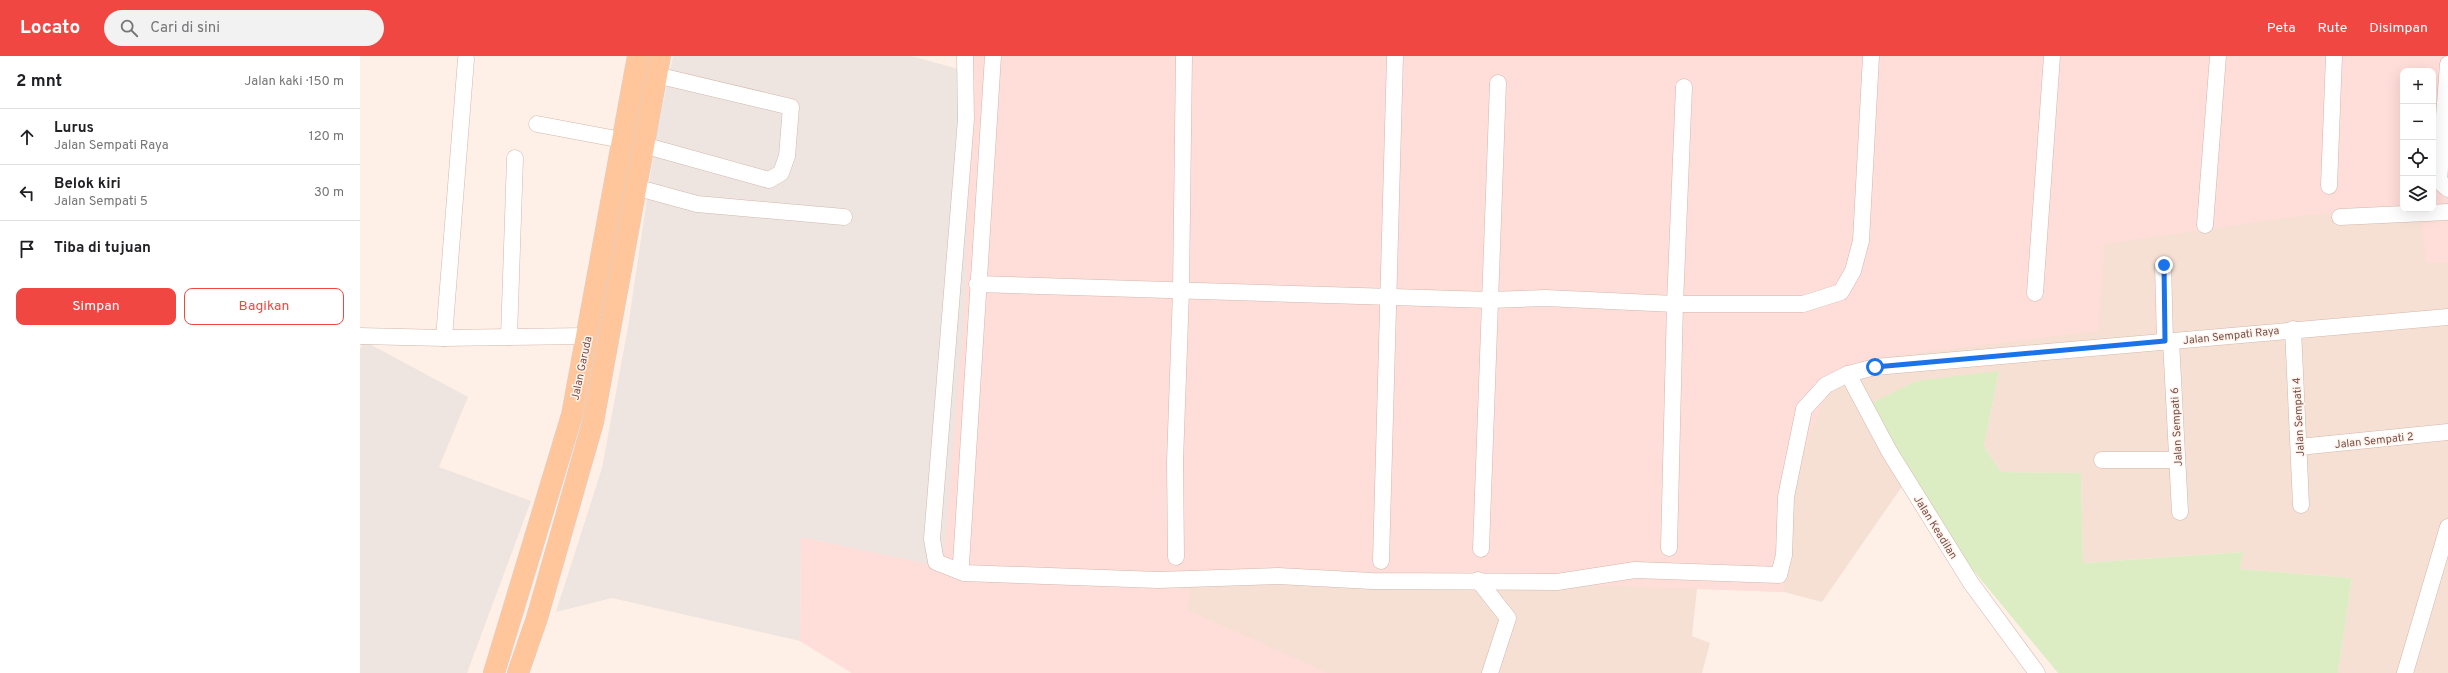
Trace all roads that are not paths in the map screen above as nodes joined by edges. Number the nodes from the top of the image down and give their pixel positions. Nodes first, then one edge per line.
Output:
1 (965, 56) edge
2 (993, 56) edge
3 (1184, 56) edge
4 (1395, 56) edge
5 (1871, 56) edge
6 (2052, 56) edge
7 (2218, 56) edge
8 (2334, 56) edge
9 (466, 59) dead end
10 (637, 63) edge
11 (2448, 64) edge
12 (658, 65) edge
13 (1498, 83) dead end
14 (1684, 87) dead end
15 (537, 124) dead end
16 (622, 140) junction
17 (643, 145) junction
18 (515, 158) dead end
19 (2329, 186) dead end
20 (635, 187) junction
21 (2448, 189) edge
22 (2448, 212) edge
23 (844, 217) dead end
24 (2340, 217) dead end
25 (2206, 225) dead end
26 (2164, 265) dead end
27 (978, 284) junction
28 (1181, 292) junction
29 (2035, 293) dead end
30 (1389, 297) junction
31 (1490, 300) junction
32 (1675, 304) junction
33 (2448, 317) edge
34 (2293, 330) junction
35 (360, 336) edge
36 (588, 336) junction
37 (510, 337) junction
38 (444, 338) junction
39 (2168, 341) junction
40 (1848, 374) junction
41 (572, 414) junction
42 (593, 422) junction
43 (2448, 432) edge
44 (2299, 447) junction
45 (2102, 460) dead end
46 (2177, 460) junction
47 (2301, 505) dead end
48 (2180, 512) dead end
49 (2448, 527) edge
50 (1668, 548) dead end
51 (2446, 548) edge
52 (1481, 549) dead end
53 (1176, 557) dead end
54 (1380, 561) dead end
55 (961, 564) dead end
56 (1478, 580) junction
57 (513, 609) junction
58 (537, 618) junction
59 (494, 673) edge
60 (518, 673) edge
61 (1490, 673) edge
62 (2037, 673) edge
63 (2405, 673) edge

1 - 56 street
2 - 27 street
3 - 28 street
4 - 30 street
5 - 32 street
6 - 29 street
7 - 25 street
8 - 19 street
9 - 38 street
10 - 12 main road
10 - 16 main road, Jalan Garuda
11 - 21 street
12 - 17 main road, Jalan Garuda
12 - 17 street
13 - 31 street
14 - 32 street
15 - 16 street
16 - 17 main road
16 - 36 main road, Jalan Garuda
17 - 20 main road, Jalan Garuda
18 - 37 street
20 - 23 street
20 - 42 main road, Jalan Garuda
22 - 24 street
26 - 39 street, Jalan Sempati 6
27 - 28 street
27 - 55 street
28 - 30 street
28 - 53 street
30 - 31 street
30 - 54 street
31 - 32 street
31 - 52 street
32 - 50 street
33 - 34 street, Jalan Sempati Raya
34 - 39 street, Jalan Sempati Raya
34 - 44 street, Jalan Sempati 4
35 - 38 street
36 - 37 street
36 - 41 main road, Jalan Garuda
37 - 38 street
39 - 40 street, Jalan Sempati Raya
39 - 46 street, Jalan Sempati 6
40 - 56 street, Jalan Sempati Raya
40 - 62 street, Jalan Keadilan
41 - 42 main road
41 - 57 main road, Jalan Garuda
42 - 58 main road, Jalan Garuda
43 - 44 street, Jalan Sempati 2
44 - 47 street, Jalan Sempati 4
45 - 46 street
46 - 48 street, Jalan Sempati 6
49 - 51 street
51 - 63 street
56 - 61 street
57 - 58 main road
57 - 59 main road, Jalan Garuda
58 - 60 main road, Jalan Garuda

